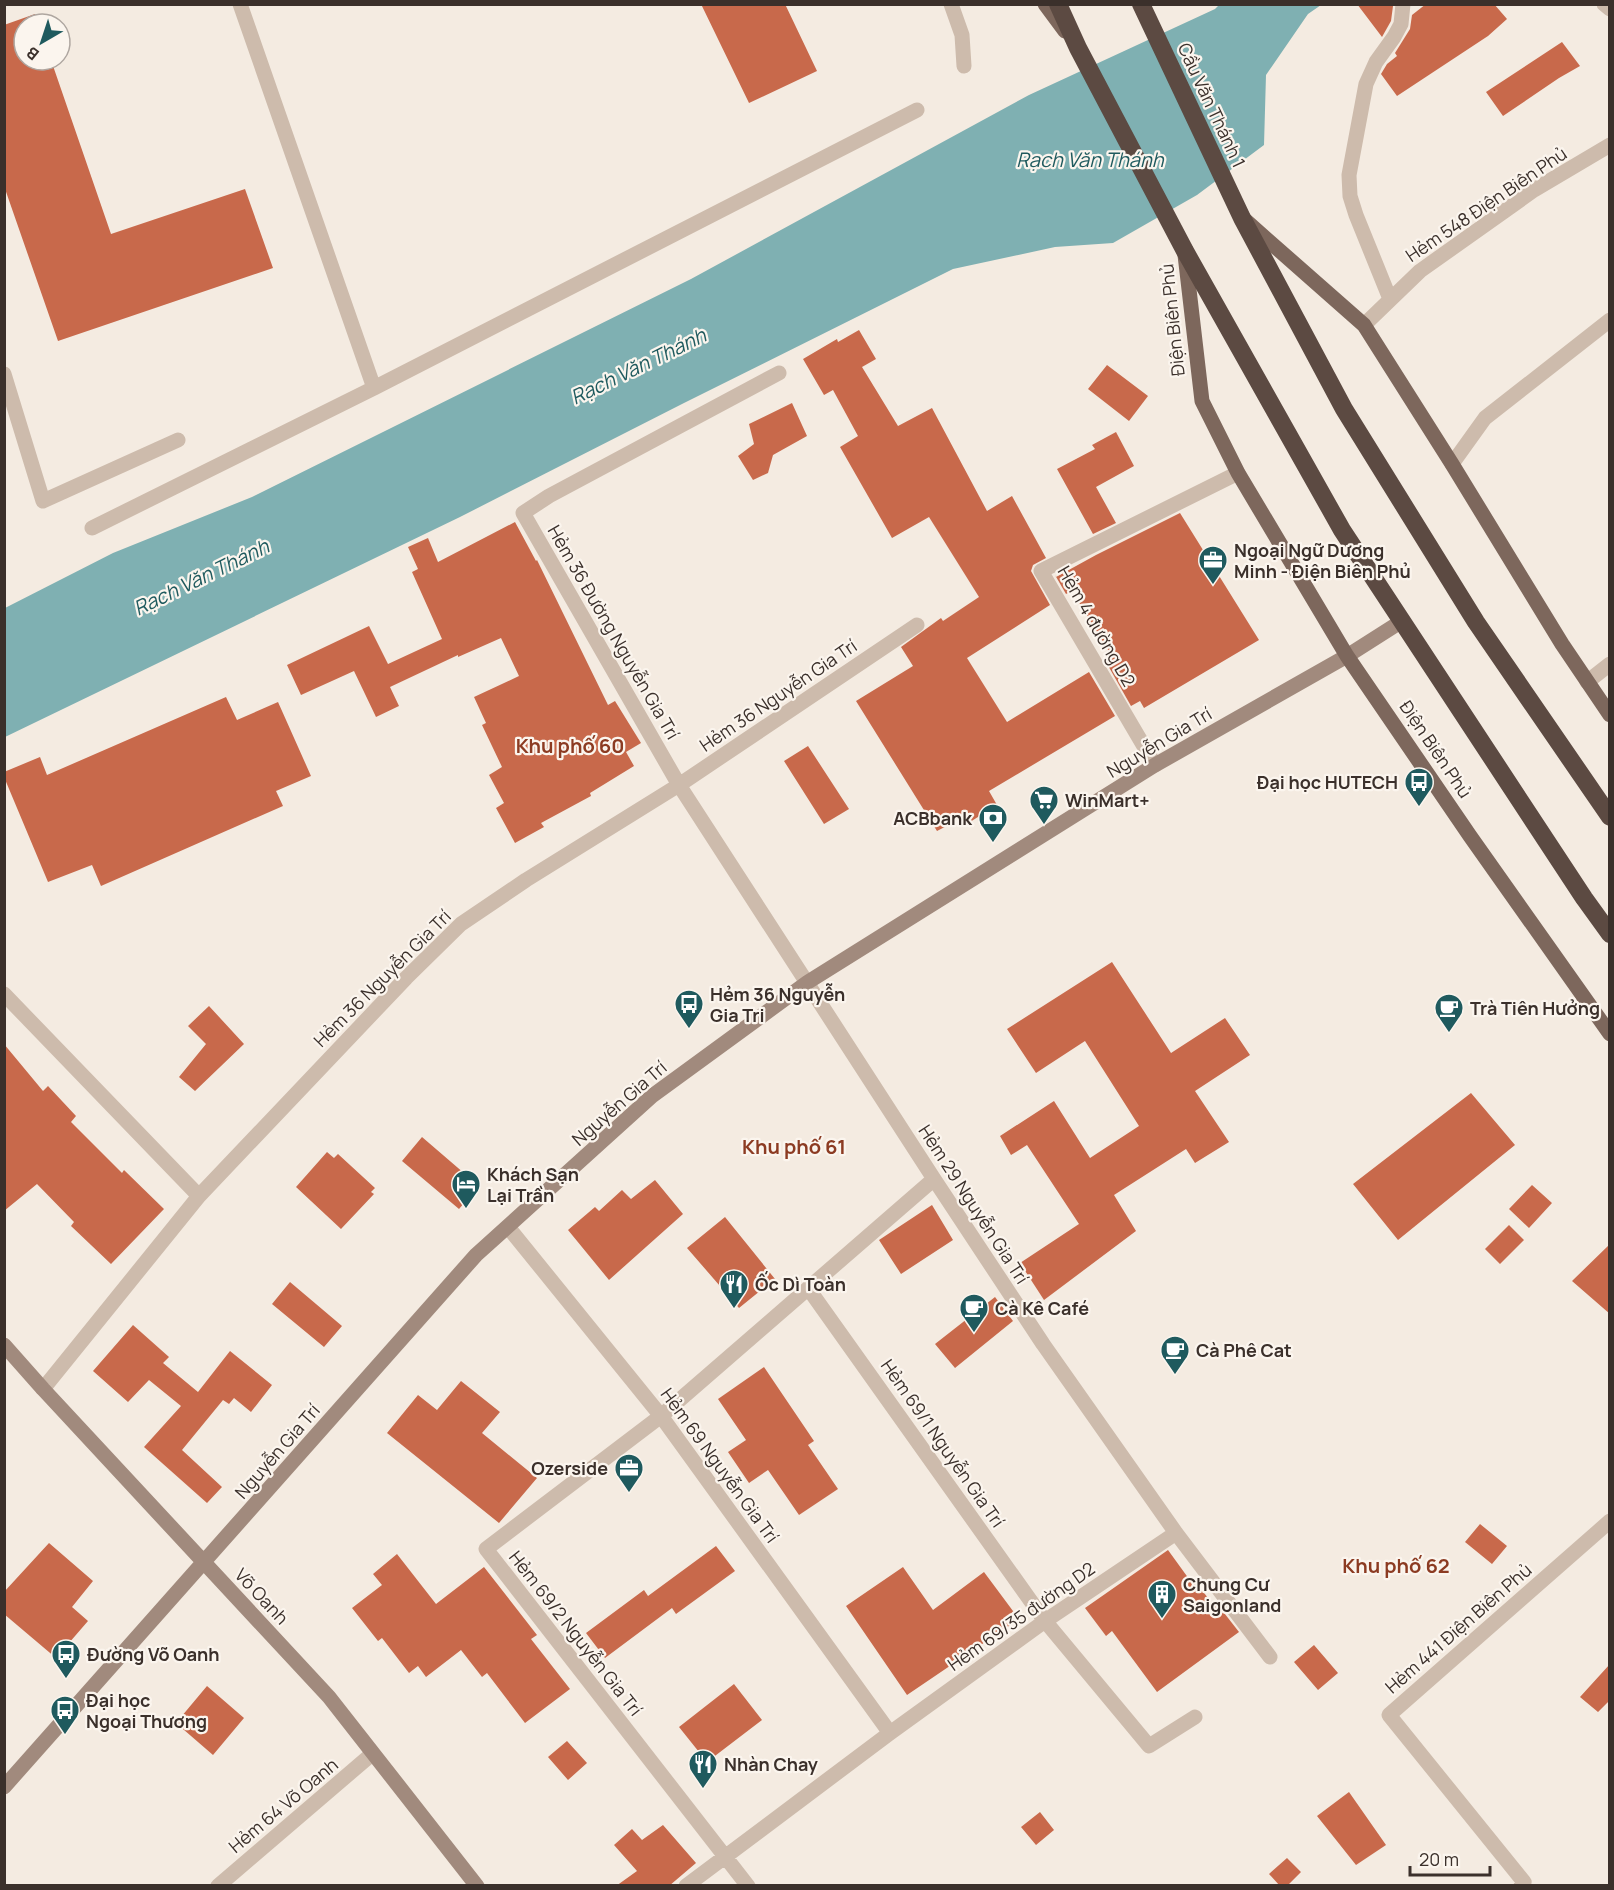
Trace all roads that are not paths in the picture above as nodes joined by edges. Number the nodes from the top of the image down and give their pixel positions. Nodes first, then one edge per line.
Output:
1 (240, 4) edge
2 (951, 4) edge
3 (1045, 4) edge
4 (1058, 4) edge
5 (1403, 4) edge
6 (1604, 4) edge
7 (1143, 6) edge
8 (1610, 9) edge
9 (1078, 48) junction
10 (964, 66) dead end
11 (917, 110) dead end
12 (1610, 145) edge
13 (1242, 218) junction
14 (1185, 250) junction
15 (1390, 299) junction
16 (1610, 320) edge
17 (1364, 325) junction
18 (779, 373) dead end
19 (4, 374) edge
20 (374, 388) junction
21 (178, 440) dead end
22 (1452, 464) junction
23 (1238, 473) junction
24 (92, 528) dead end
25 (1402, 621) junction
26 (917, 625) dead end
27 (1347, 656) junction
28 (1610, 664) edge
29 (1587, 682) junction
30 (1610, 715) edge
31 (1155, 765) junction
32 (680, 785) junction
33 (1610, 817) edge
34 (1610, 934) edge
35 (808, 982) junction
36 (4, 994) edge
37 (1610, 1034) edge
38 (934, 1179) junction
39 (199, 1196) junction
40 (508, 1227) junction
41 (808, 1288) junction
42 (4, 1345) edge
43 (43, 1389) junction
44 (662, 1416) junction
45 (1610, 1521) edge
46 (1176, 1533) junction
47 (204, 1563) junction
48 (1046, 1621) junction
49 (1270, 1657) dead end
50 (1195, 1717) dead end
51 (890, 1733) junction
52 (372, 1754) junction
53 (4, 1787) edge
54 (726, 1855) junction
55 (218, 1885) edge
56 (477, 1886) edge
57 (686, 1886) edge
58 (748, 1886) edge
59 (1521, 1886) edge

1 - 20 street
2 - 10 street
3 - 9 main road
4 - 9 highway
5 - 15 street
6 - 8 street
7 - 13 highway, Cầu Văn Thánh 1
9 - 14 highway
11 - 20 street
12 - 15 street, Hẻm 548 Điện Biên Phủ
13 - 17 main road
13 - 33 highway
14 - 23 main road, Điện Biên Phủ
14 - 25 highway, Điện Biên Phủ
15 - 17 street, Hẻm 548 Điện Biên Phủ
16 - 22 street
17 - 22 main road
18 - 32 street, Hẻm 36 Đường Nguyễn Gia Trí
19 - 21 street
20 - 24 street
22 - 29 main road
23 - 27 main road, Điện Biên Phủ
23 - 31 street, Hẻm 4 đường D2
25 - 27 street, Nguyễn Gia Trí
25 - 34 highway, Điện Biên Phủ
26 - 32 street, Hẻm 36 Nguyễn Gia Trí
27 - 31 street, Nguyễn Gia Trí
27 - 37 main road, Điện Biên Phủ
28 - 29 street
29 - 30 main road
31 - 35 street, Nguyễn Gia Trí
32 - 35 street, Hẻm 36 Đường Nguyễn Gia Trí
32 - 39 street, Hẻm 36 Nguyễn Gia Trí
35 - 38 street, Hẻm 29 Nguyễn Gia Trí
35 - 40 street, Nguyễn Gia Trí
36 - 39 street
38 - 41 street
38 - 46 street, Hẻm 29 Nguyễn Gia Trí
39 - 43 street, Hẻm 36 Nguyễn Gia Trí
40 - 44 street, Hẻm 69 Nguyễn Gia Trí
40 - 47 street, Nguyễn Gia Trí
41 - 44 street
41 - 48 street, Hẻm 69/1 Nguyễn Gia Trí
42 - 43 street, Võ Oanh
43 - 47 street, Võ Oanh
44 - 51 street, Hẻm 69 Nguyễn Gia Trí
44 - 54 street, Hẻm 69/2 Nguyễn Gia Trí
45 - 59 street, Hẻm 441 Điện Biên Phủ
46 - 48 street, Hẻm 69/35 đường D2
46 - 49 street, Hẻm 29 Nguyễn Gia Trí
47 - 52 street, Võ Oanh
47 - 53 street, Nguyễn Gia Trí
48 - 50 street, Hẻm 69/1 Nguyễn Gia Trí
48 - 51 street, Hẻm 69/35 đường D2
51 - 54 street, Hẻm 69/35 đường D2
52 - 55 street, Hẻm 64 Võ Oanh
52 - 56 street, Võ Oanh
54 - 57 street, Hẻm 69/35 đường D2
54 - 58 street, Hẻm 69/2 Nguyễn Gia Trí

